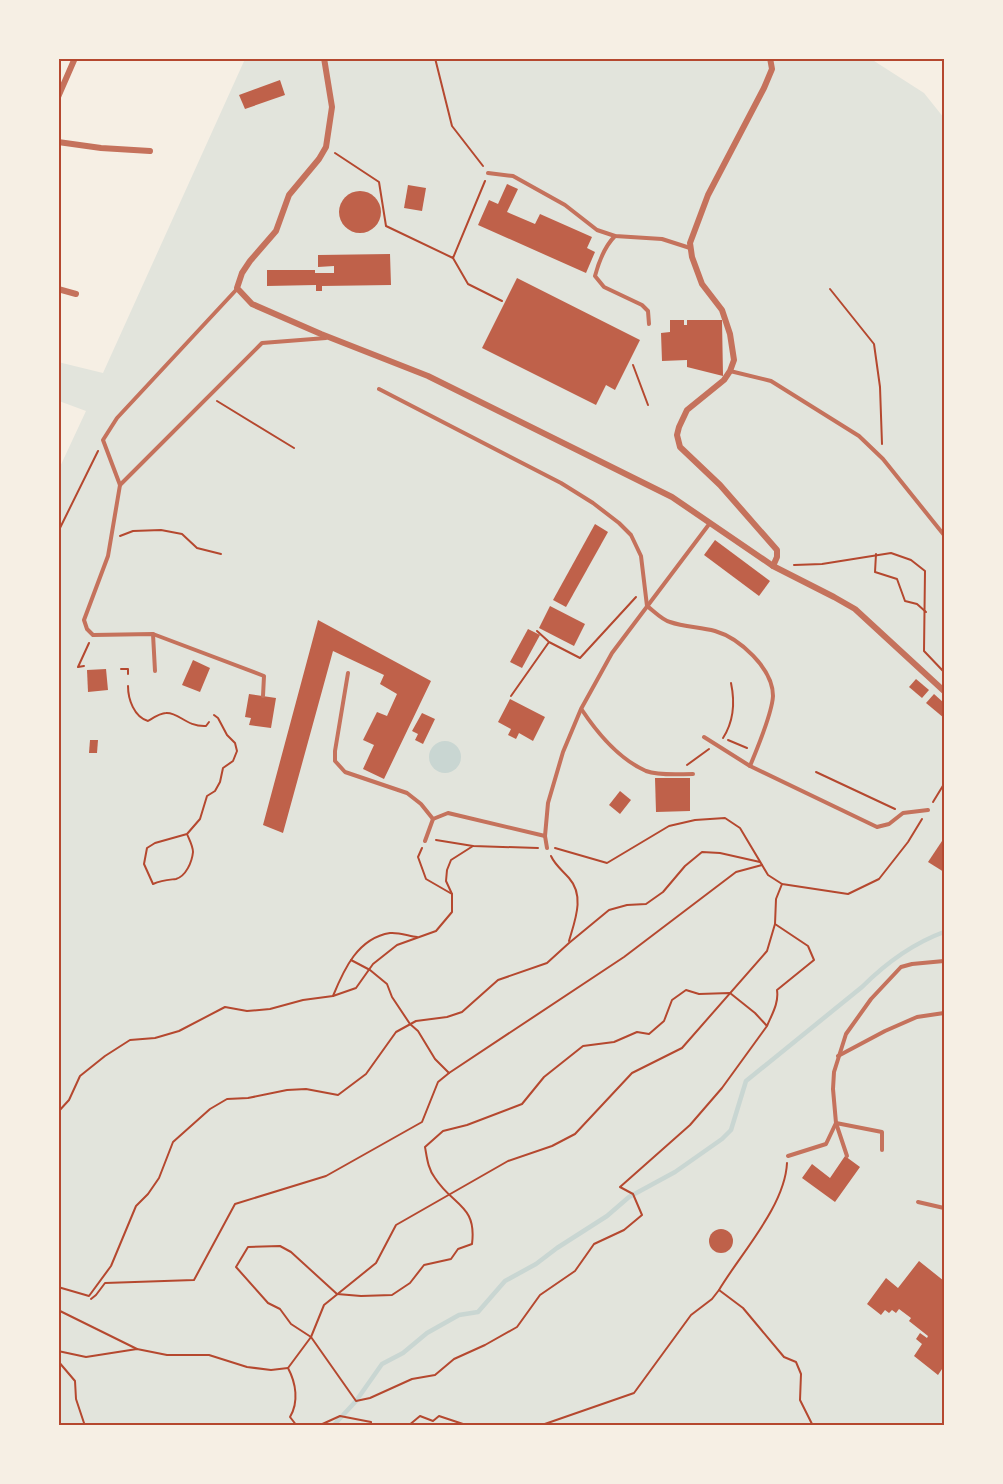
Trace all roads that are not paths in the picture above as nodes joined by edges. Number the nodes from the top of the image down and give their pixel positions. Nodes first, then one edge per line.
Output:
1 (75, 58) edge
2 (324, 58) edge
3 (770, 58) edge
4 (58, 97) edge
5 (58, 142) edge
6 (150, 151) dead end
7 (488, 173) road end
8 (615, 236) junction
9 (690, 248) junction
10 (237, 288) junction
11 (58, 289) edge
12 (76, 294) dead end
13 (649, 324) dead end
14 (330, 338) junction
15 (730, 371) junction
16 (379, 389) dead end
17 (120, 485) junction
18 (710, 523) junction
19 (945, 536) edge
20 (773, 566) junction
21 (647, 606) junction
22 (153, 634) junction
23 (155, 671) dead end
24 (348, 673) dead end
25 (945, 690) edge
26 (263, 696) dead end
27 (581, 709) junction
28 (704, 736) dead end
29 (750, 766) junction
30 (693, 774) dead end
31 (928, 810) road end
32 (432, 819) junction
33 (544, 836) junction
34 (425, 841) road end
35 (547, 848) road end
36 (945, 961) edge
37 (945, 1014) edge
38 (838, 1056) junction
39 (836, 1123) junction
40 (882, 1150) dead end
41 (788, 1156) road end
42 (847, 1156) dead end
43 (918, 1202) dead end
44 (945, 1208) edge

1 - 4 street
2 - 10 street
3 - 9 street
5 - 6 street
7 - 8 lane
8 - 9 lane
8 - 13 lane
9 - 15 street
10 - 14 street
10 - 17 lane
11 - 12 street
14 - 17 lane
14 - 18 street
15 - 19 lane
15 - 20 street
16 - 21 lane
17 - 22 lane
18 - 20 street
18 - 21 lane
20 - 25 street
21 - 27 lane
21 - 29 lane
22 - 23 lane
22 - 26 lane
24 - 32 lane
27 - 30 lane
27 - 33 lane
28 - 29 lane
29 - 31 lane
32 - 33 lane
32 - 34 lane
33 - 35 lane
36 - 38 lane
37 - 38 lane
38 - 39 lane
39 - 40 lane
39 - 41 lane
39 - 42 lane
43 - 44 lane

